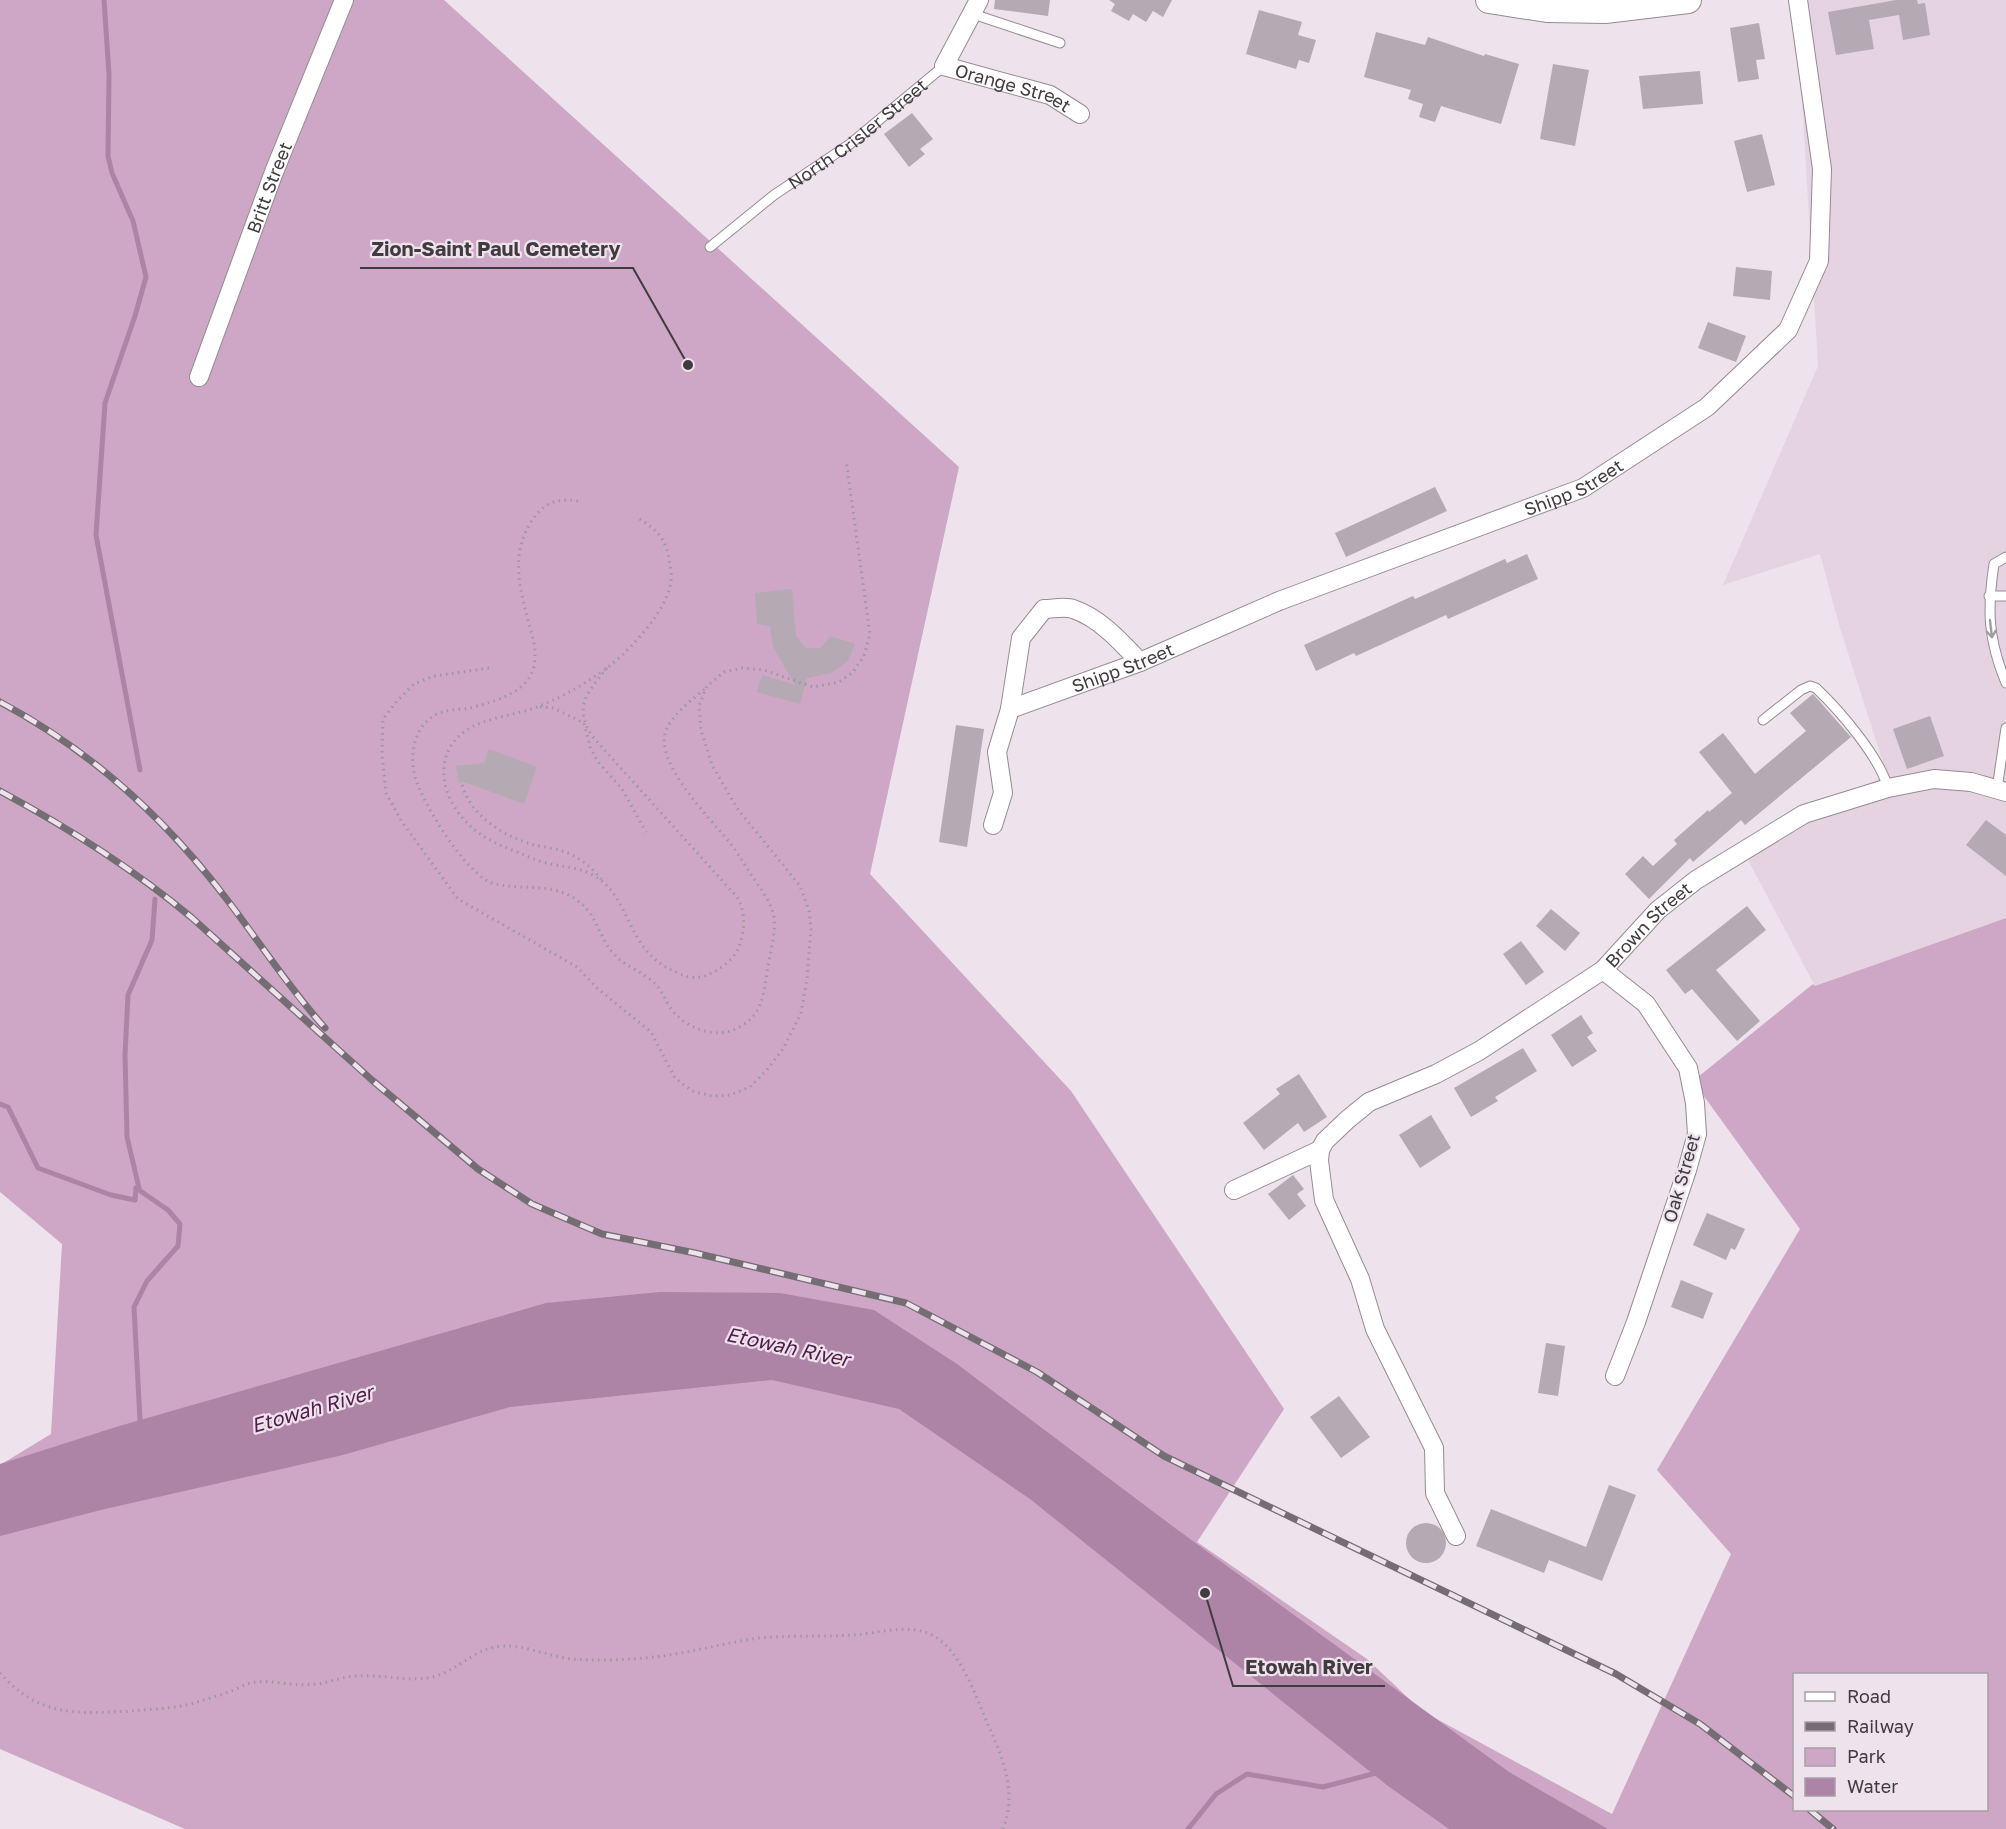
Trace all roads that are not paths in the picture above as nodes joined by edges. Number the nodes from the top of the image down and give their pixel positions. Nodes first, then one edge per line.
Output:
1 (344, 0) edge
2 (1489, 0) edge
3 (1688, 0) edge
4 (1798, 0) edge
5 (1663, 2) edge
6 (976, 7) edge
7 (1060, 43) dead end
8 (944, 66) junction
9 (1080, 114) dead end
10 (710, 247) dead end
11 (199, 377) dead end
12 (2006, 557) edge
13 (1989, 596) junction
14 (2006, 596) edge
15 (1140, 662) junction
16 (2006, 683) edge
17 (1010, 709) junction
18 (1763, 720) dead end
19 (2006, 728) edge
20 (1888, 788) junction
21 (2001, 791) edge
22 (993, 825) dead end
23 (1603, 970) junction
24 (1320, 1149) junction
25 (1233, 1190) dead end
26 (1615, 1376) dead end
27 (1456, 1536) dead end

1 - 11 street, Britt Street
2 - 5 main road
3 - 5 main road
4 - 15 street, Shipp Street
6 - 7 lane
6 - 8 street, North Crisler Street
8 - 9 street, Orange Street
8 - 10 lane, North Crisler Street
12 - 13 lane
13 - 14 lane
13 -> 16 lane
15 - 17 street, Shipp Street
15 - 17 street
17 - 22 street
18 - 20 lane
19 - 21 lane
20 - 21 street, Brown Street
20 - 23 street, Brown Street
23 - 24 street, Brown Street
23 - 26 street, Oak Street
24 - 25 street
24 - 27 street

